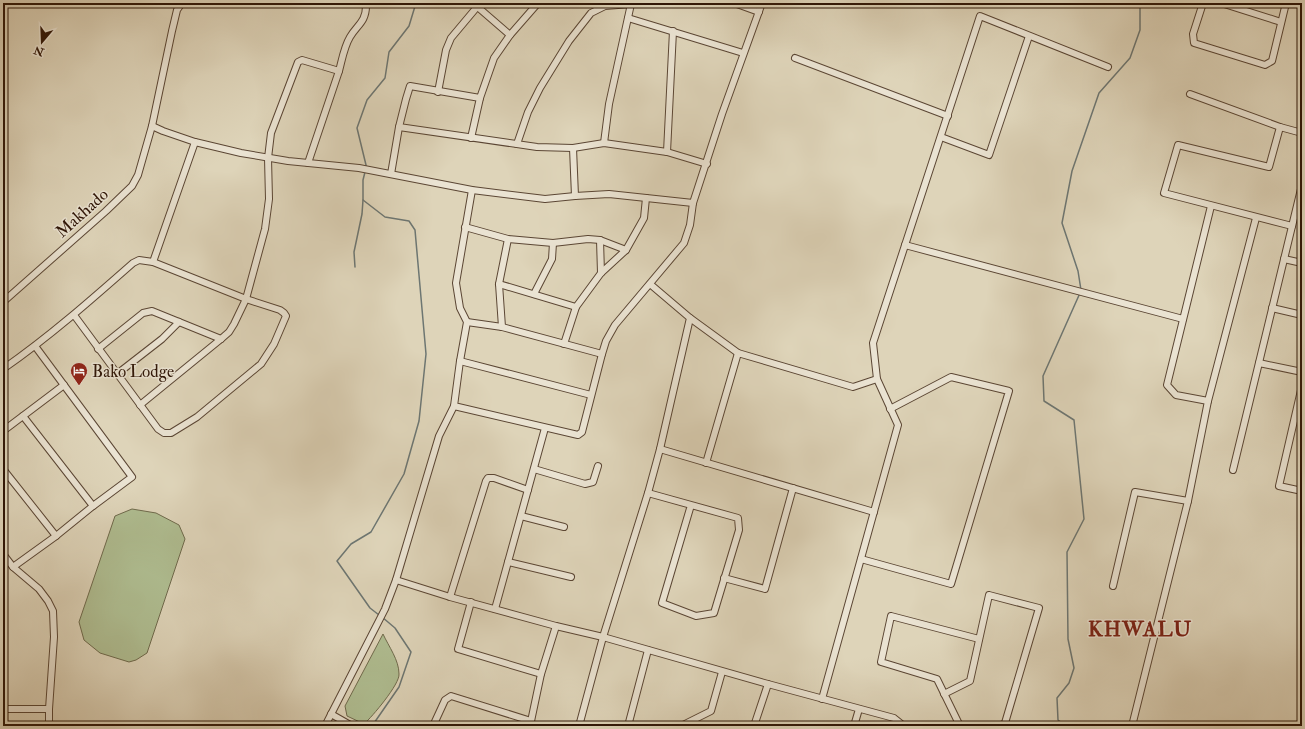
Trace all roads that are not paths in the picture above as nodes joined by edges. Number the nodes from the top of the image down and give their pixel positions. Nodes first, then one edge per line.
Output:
1 (182, 3) edge
2 (362, 3) edge
3 (538, 3) edge
4 (734, 3) edge
5 (762, 3) edge
6 (1203, 3) edge
7 (1222, 3) edge
8 (1286, 3) edge
9 (631, 4) edge
10 (475, 5) edge
11 (759, 12) junction
12 (628, 18) junction
13 (1281, 22) junction
14 (673, 31) junction
15 (510, 35) junction
16 (1030, 36) junction
17 (743, 53) junction
18 (796, 58) dead end
19 (1108, 67) dead end
20 (339, 71) junction
21 (438, 92) junction
22 (1190, 94) dead end
23 (480, 98) junction
24 (948, 116) junction
25 (152, 126) junction
26 (399, 127) junction
27 (1280, 127) junction
28 (1302, 133) edge
29 (941, 137) junction
30 (472, 138) junction
31 (195, 142) junction
32 (604, 143) junction
33 (517, 144) junction
34 (573, 148) junction
35 (667, 152) junction
36 (268, 158) junction
37 (308, 163) junction
38 (707, 164) junction
39 (391, 174) junction
40 (1302, 185) edge
41 (472, 190) junction
42 (575, 196) junction
43 (646, 198) junction
44 (694, 203) junction
45 (1211, 206) junction
46 (1299, 209) edge
47 (1256, 218) junction
48 (1292, 226) junction
49 (466, 227) junction
50 (508, 239) junction
51 (600, 240) junction
52 (553, 243) junction
53 (905, 245) junction
54 (626, 250) junction
55 (1284, 259) junction
56 (153, 262) junction
57 (1302, 263) edge
58 (601, 273) junction
59 (499, 284) junction
60 (650, 284) junction
61 (534, 294) junction
62 (246, 299) junction
63 (3, 302) edge
64 (576, 307) junction
65 (1272, 308) junction
66 (74, 315) junction
67 (1302, 315) edge
68 (690, 318) junction
69 (1184, 319) junction
70 (179, 322) junction
71 (467, 322) junction
72 (502, 327) junction
73 (221, 339) junction
74 (564, 344) junction
75 (35, 346) junction
76 (98, 349) junction
77 (738, 353) junction
78 (602, 354) junction
79 (460, 360) junction
80 (1259, 363) junction
81 (3, 369) edge
82 (1302, 372) edge
83 (117, 374) junction
84 (877, 379) junction
85 (64, 385) junction
86 (1302, 386) edge
87 (591, 395) junction
88 (1208, 401) junction
89 (140, 405) junction
90 (454, 406) junction
91 (890, 409) junction
92 (23, 416) junction
93 (545, 428) junction
94 (3, 431) edge
95 (660, 449) junction
96 (706, 463) junction
97 (598, 466) dead end
98 (3, 468) edge
99 (534, 469) junction
100 (1233, 470) dead end
101 (793, 488) junction
102 (528, 490) junction
103 (1302, 491) edge
104 (648, 493) junction
105 (1188, 501) junction
106 (691, 505) junction
107 (93, 506) junction
108 (874, 512) junction
109 (521, 516) junction
110 (564, 527) dead end
111 (56, 536) junction
112 (3, 554) edge
113 (861, 559) junction
114 (508, 562) junction
115 (13, 567) junction
116 (571, 577) dead end
117 (724, 578) junction
118 (396, 580) junction
119 (1113, 586) dead end
120 (450, 597) junction
121 (471, 602) junction
122 (495, 609) junction
123 (556, 626) junction
124 (602, 637) junction
125 (979, 640) junction
126 (648, 650) junction
127 (722, 672) junction
128 (541, 674) junction
129 (768, 684) junction
130 (944, 694) junction
131 (822, 699) junction
132 (3, 709) edge
133 (49, 709) junction
134 (859, 709) junction
135 (331, 714) junction
136 (531, 723) edge
137 (692, 724) edge
138 (49, 726) edge
139 (325, 726) edge
140 (352, 726) edge
141 (433, 726) edge
142 (579, 726) edge
143 (628, 726) edge
144 (681, 726) edge
145 (754, 726) edge
146 (854, 726) edge
147 (904, 726) edge
148 (960, 726) edge
149 (999, 726) edge
150 (1132, 726) edge

1 - 25 street, Makhado
2 - 20 street
3 - 15 street
4 - 11 street
5 - 11 street
6 - 13 street
7 - 13 street
8 - 13 street
9 - 12 street
9 - 33 street
10 - 15 street
10 - 21 street
11 - 17 street
12 - 14 street
12 - 32 street
14 - 17 street
14 - 35 street
15 - 23 street
16 - 19 street
16 - 24 street
16 - 29 street
17 - 38 street
18 - 24 street
20 - 36 street
20 - 37 street
21 - 23 street
21 - 26 street
22 - 27 street
23 - 30 street
24 - 29 street
25 - 31 street
25 - 63 street, Makhado
26 - 30 street
26 - 39 street
27 - 28 street
27 - 45 street
29 - 53 street
30 - 33 street
31 - 36 street
31 - 56 street
32 - 34 street
32 - 35 street
33 - 34 street
34 - 42 street
35 - 38 street
36 - 37 street
36 - 62 street
37 - 39 street
38 - 44 street
39 - 41 street
40 - 46 street
41 - 42 street
41 - 49 street
42 - 43 street
43 - 44 street
43 - 54 street
44 - 60 street
45 - 47 street
45 - 69 street
46 - 48 street
47 - 48 street
47 - 88 street
48 - 55 street
49 - 50 street
49 - 71 street
50 - 52 street
50 - 59 street
51 - 52 street
51 - 54 street
51 - 58 street
52 - 61 street
53 - 69 street
53 - 84 street
54 - 58 street
55 - 57 street
55 - 65 street
56 - 62 street
56 - 66 street
58 - 64 street
59 - 61 street
59 - 72 street
60 - 68 street
60 - 78 street
61 - 64 street
62 - 73 street
62 - 89 street
64 - 74 street
65 - 67 street
65 - 80 street
66 - 75 street
66 - 76 street
68 - 77 street
68 - 95 street
69 - 88 street
70 - 73 street
70 - 76 street
70 - 83 street
71 - 72 street
71 - 79 street
72 - 74 street
73 - 89 street
74 - 78 street
75 - 81 street
75 - 85 street
76 - 83 street
77 - 84 street
77 - 96 street
78 - 87 street
79 - 87 street
79 - 90 street
80 - 82 street
80 - 100 street
83 - 89 street
84 - 91 street
85 - 92 street
85 - 107 street
86 - 103 street
87 - 93 street
88 - 105 street
90 - 93 street
90 - 118 street
91 - 108 street
91 - 113 street
92 - 94 street
92 - 107 street
93 - 99 street
95 - 96 street
95 - 104 street
96 - 101 street
97 - 99 street
98 - 111 street
99 - 102 street
101 - 108 street
101 - 117 street
102 - 109 street
102 - 120 street
104 - 106 street
104 - 124 street
105 - 119 street
105 - 150 street
106 - 117 street
106 - 117 street
107 - 111 street
108 - 113 street
109 - 110 street
109 - 114 street
111 - 115 street
112 - 115 street
113 - 131 street
114 - 116 street
114 - 122 street
115 - 133 street
118 - 120 street
118 - 135 street
120 - 121 street
121 - 122 street
121 - 128 street
122 - 123 street
123 - 124 street
123 - 128 street
124 - 126 street
124 - 142 street
125 - 130 street
125 - 130 street
125 - 149 street
126 - 127 street
126 - 143 street
127 - 129 street
127 - 137 street
128 - 136 street
129 - 131 street
129 - 145 street
130 - 148 street
131 - 134 street
132 - 133 street
133 - 138 street
134 - 146 street
134 - 147 street
135 - 139 street
135 - 140 street
136 - 141 street
137 - 144 street

